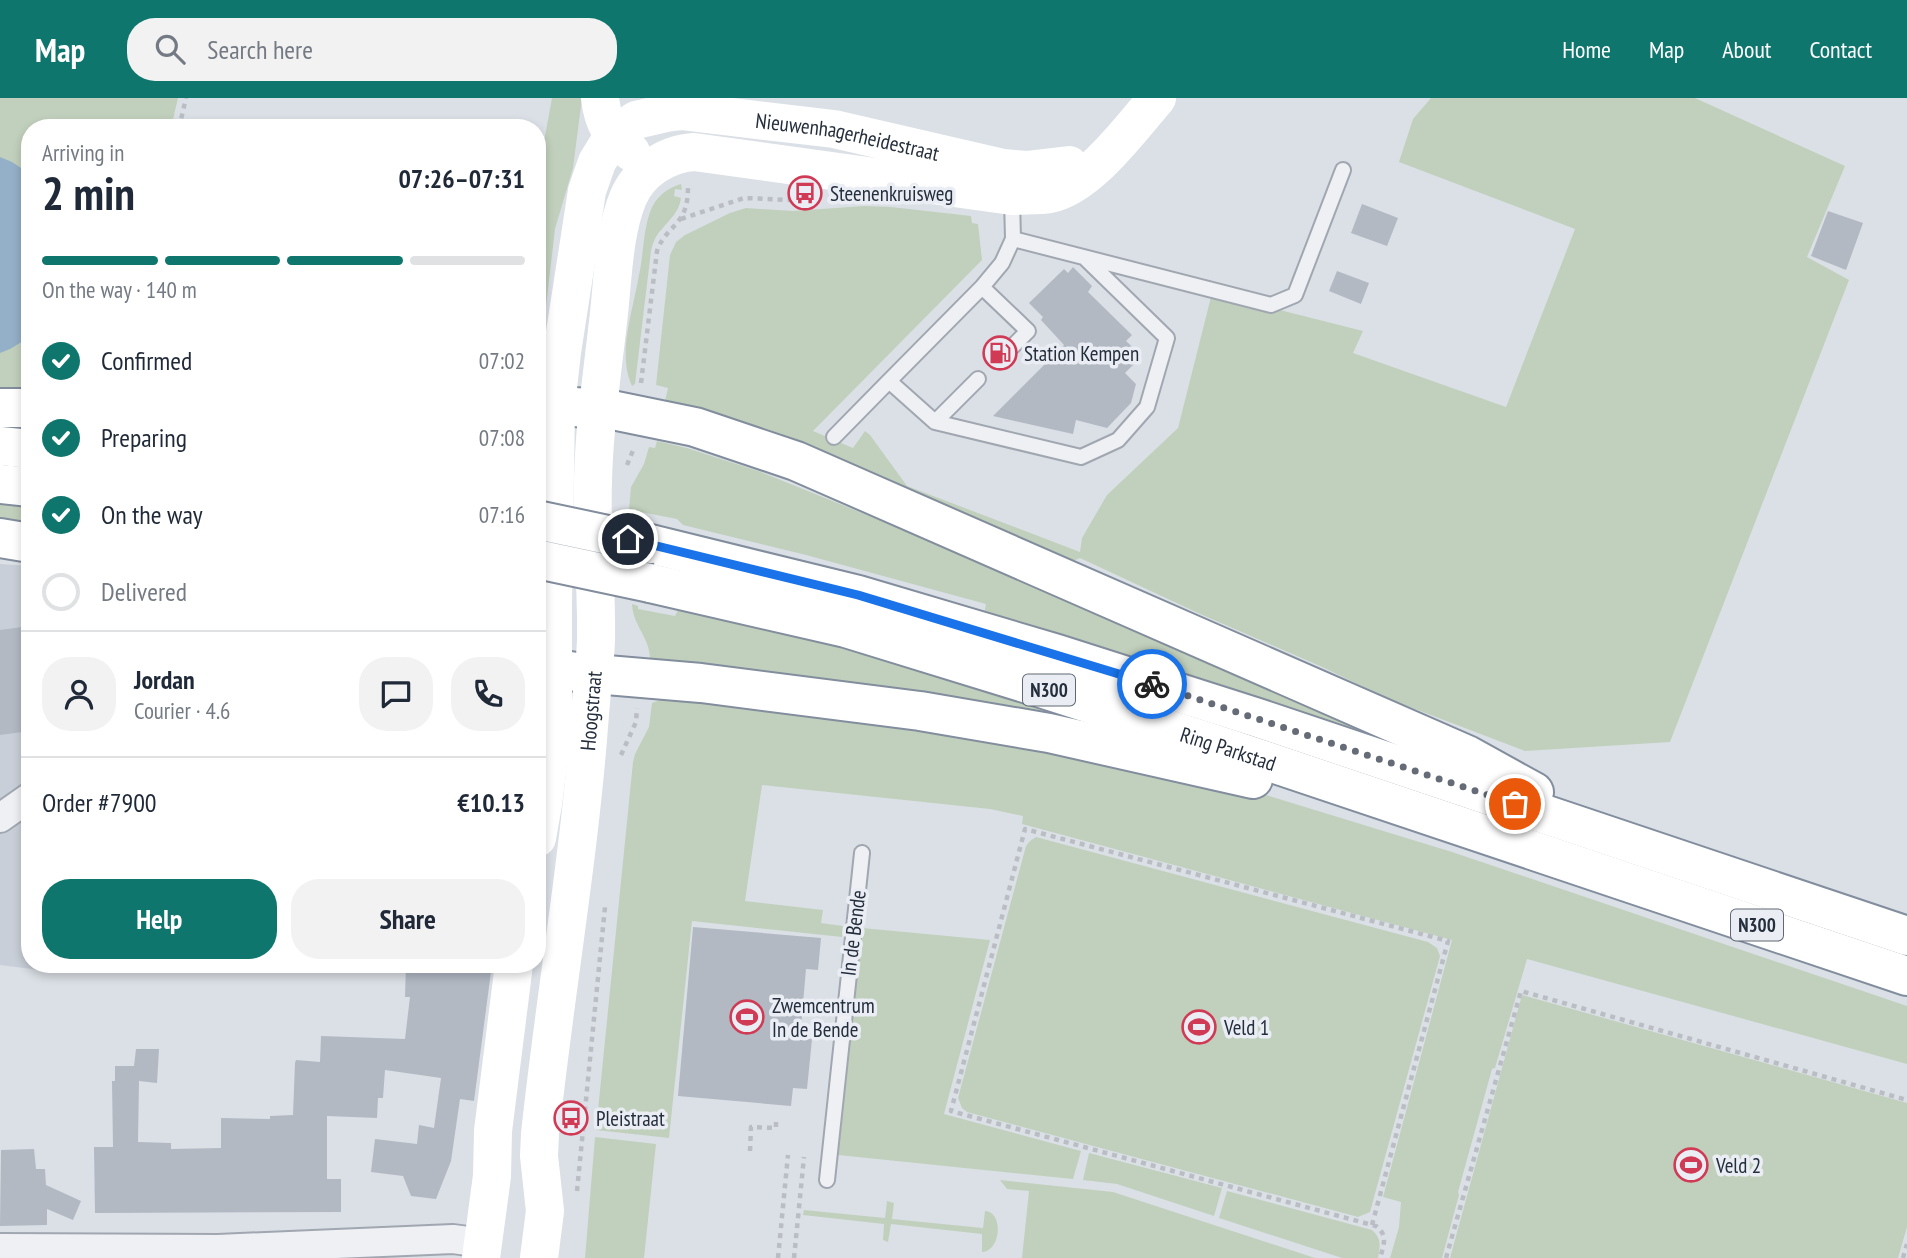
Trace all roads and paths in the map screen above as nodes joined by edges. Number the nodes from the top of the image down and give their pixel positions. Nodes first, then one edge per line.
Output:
1 (186, 98) edge
2 (600, 98) edge
3 (1157, 98) edge
4 (627, 118) edge
5 (181, 119) edge
6 (650, 169) junction
7 (1343, 170) dead end
8 (1012, 182) junction
9 (1013, 239) junction
10 (1084, 257) junction
11 (982, 287) junction
12 (1013, 345) dead end
13 (978, 379) dead end
14 (888, 381) junction
15 (547, 405) edge
16 (0, 408) edge
17 (21, 408) edge
18 (598, 408) junction
19 (934, 422) junction
20 (834, 437) dead end
21 (0, 446) edge
22 (21, 448) edge
23 (0, 484) edge
24 (21, 486) edge
25 (546, 522) edge
26 (0, 538) edge
27 (21, 542) edge
28 (546, 561) edge
29 (546, 667) edge
30 (593, 674) junction
31 (638, 713) dead end
32 (620, 762) dead end
33 (546, 770) edge
34 (21, 803) edge
35 (0, 818) edge
36 (1442, 820) junction
37 (1618, 839) junction
38 (862, 853) dead end
39 (605, 899) dead end
40 (1907, 936) edge
41 (513, 973) edge
42 (1907, 976) edge
43 (1907, 1100) edge
44 (776, 1117) dead end
45 (750, 1151) dead end
46 (788, 1155) dead end
47 (804, 1157) dead end
48 (827, 1180) dead end
49 (577, 1198) dead end
50 (1372, 1225) junction
51 (1907, 1244) edge
52 (485, 1245) edge
53 (0, 1248) edge
54 (529, 1258) edge
55 (539, 1258) edge
56 (778, 1258) edge
57 (794, 1258) edge
58 (1380, 1258) edge
59 (1446, 1258) edge
60 (1903, 1258) edge

1 - 5 path
2 - 4 main road
3 - 8 main road, Nieuwenhagerheidestraat
4 - 6 main road
4 - 8 main road, Nieuwenhagerheidestraat
4 - 15 main road, Hoogstraat
6 - 8 main road, Nieuwenhagerheidestraat
6 - 18 main road, Hoogstraat
7 - 10 lane
8 - 9 lane
9 - 10 lane
9 - 11 lane
10 - 19 lane
11 - 12 lane
11 - 14 lane
13 - 19 lane
14 - 19 lane
14 - 20 lane
15 - 18 main road, N300
15 - 29 main road, Hoogstraat
16 - 17 main road
18 - 30 main road, Hoogstraat
18 - 37 main road, N300
21 - 22 main road
23 - 24 main road
25 - 37 main road, Ring Parkstad / N300, bridge
26 - 27 main road
28 - 36 main road, Ring Parkstad / N300, bridge
29 - 30 main road, N300
29 - 33 main road, Hoogstraat
30 - 36 main road, N300
30 - 55 main road, Hoogstraat
31 - 32 path
34 - 35 street
36 - 42 main road, Ring Parkstad / N300
37 - 40 main road, Ring Parkstad / N300
38 - 48 lane, In de Bende
39 - 49 path
41 - 52 main road
43 - 59 path
44 - 45 path
46 - 56 path
47 - 57 path
50 - 50 path
50 - 58 path
51 - 60 path
52 - 53 street
52 - 54 main road

